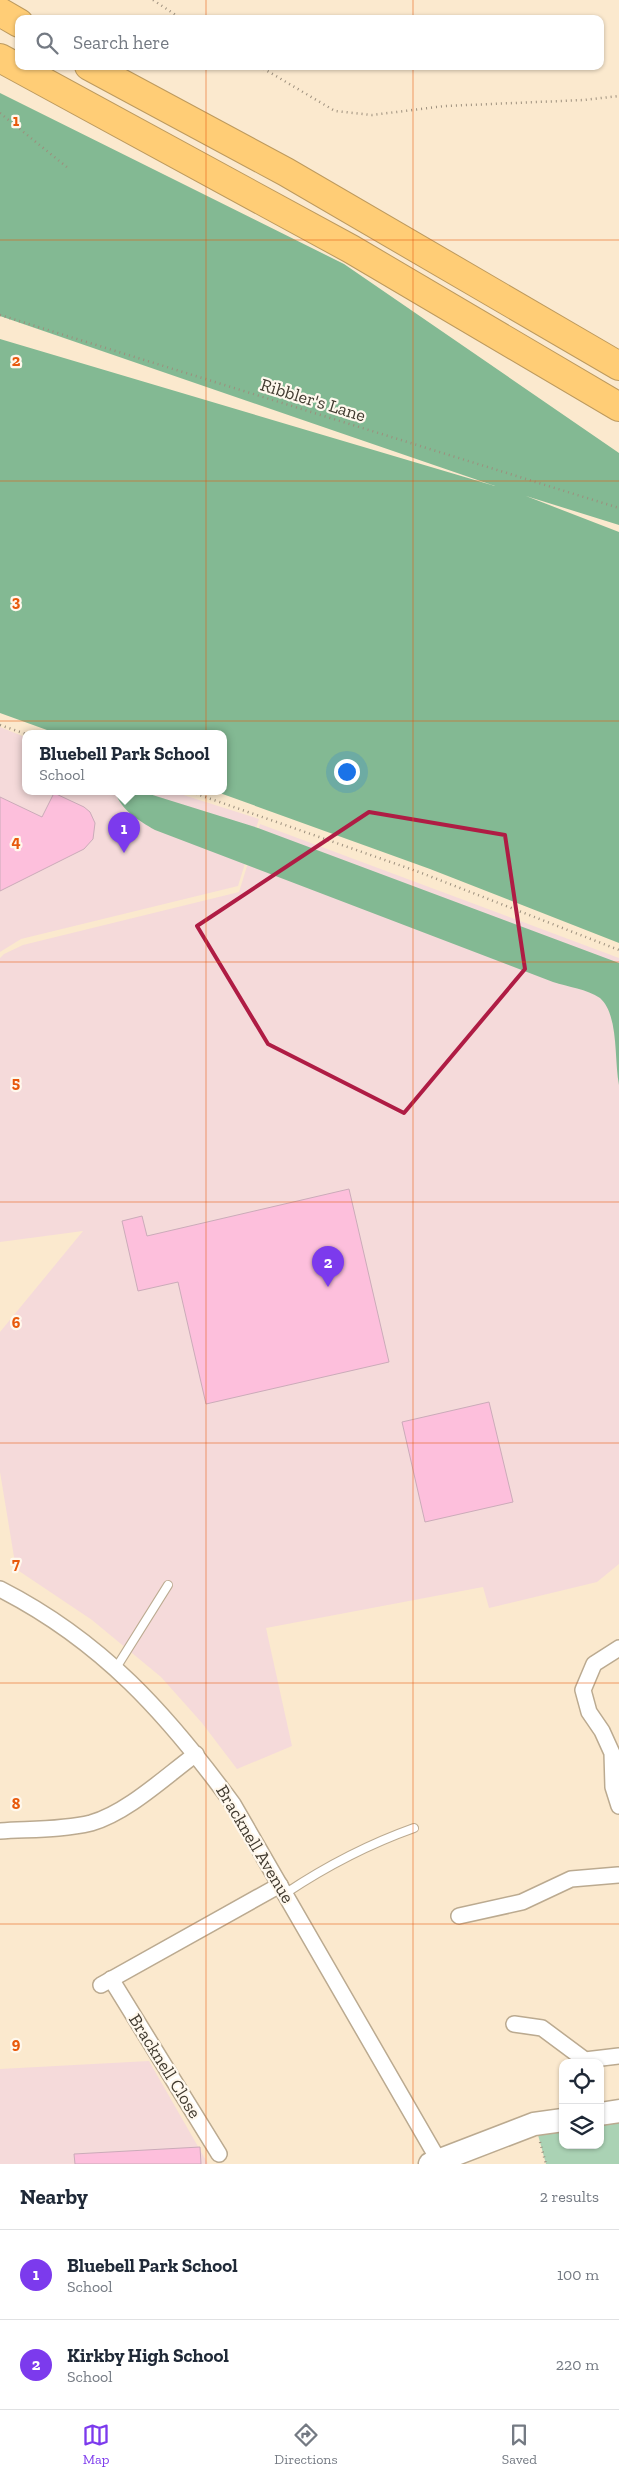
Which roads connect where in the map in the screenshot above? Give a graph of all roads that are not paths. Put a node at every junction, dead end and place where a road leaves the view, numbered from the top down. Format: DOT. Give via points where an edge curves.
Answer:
graph roads {
  1 [pos="0,12"];
  2 [pos="0,21"];
  3 [pos="15,21"];
  4 [pos="15,29"];
  5 [pos="0,58"];
  6 [pos="15,66"];
  7 [pos="22,70"];
  8 [pos="96,70"];
  9 [pos="619,366"];
  10 [pos="619,407"];
  11 [pos="168,1585"];
  12 [pos="0,1589"];
  13 [pos="619,1648"];
  14 [pos="116,1668"];
  15 [pos="196,1754"];
  16 [pos="619,1806"];
  17 [pos="414,1828"];
  18 [pos="0,1831"];
  19 [pos="619,1874"];
  20 [pos="283,1889"];
  21 [pos="460,1916"];
  22 [pos="514,2024"];
  23 [pos="619,2056"];
  24 [pos="581,2059"];
  25 [pos="598,2059"];
  26 [pos="619,2111"];
  27 [pos="604,2113"];
  28 [pos="559,2121"];
  29 [pos="219,2154"];
  30 [pos="434,2162"];
  1 -- 3 [label="highway"];
  2 -- 4 [label="highway"];
  5 -- 6 [label="highway"];
  7 -- 10 [label="highway" via="351,249"];
  8 -- 9 [label="highway" via="286,172"];
  11 -- 14 [label="lane"];
  12 -- 14 [label="street, Bracknell Avenue" via="62,1625"];
  13 -- 16 [label="street" via="594,1664 583,1690 589,1712 612,1753 613,1787"];
  14 -- 15 [label="street, Bracknell Avenue" via="168,1720"];
  15 -- 18 [label="street" via="127,1805 93,1822"];
  15 -- 20 [label="street, Bracknell Avenue" via="233,1804"];
  17 -- 20 [label="lane" via="383,1839"];
  19 -- 21 [label="street" via="571,1879 522,1902"];
  20 -- 29 [label="street, Bracknell Close" via="106,1982"];
  20 -- 30 [label="street, Bracknell Avenue"];
  22 -- 24 [label="street" via="542,2028"];
  23 -- 25 [label="street"];
  26 -- 27 [label="street"];
  28 -- 30 [label="street" via="534,2124"];
}
